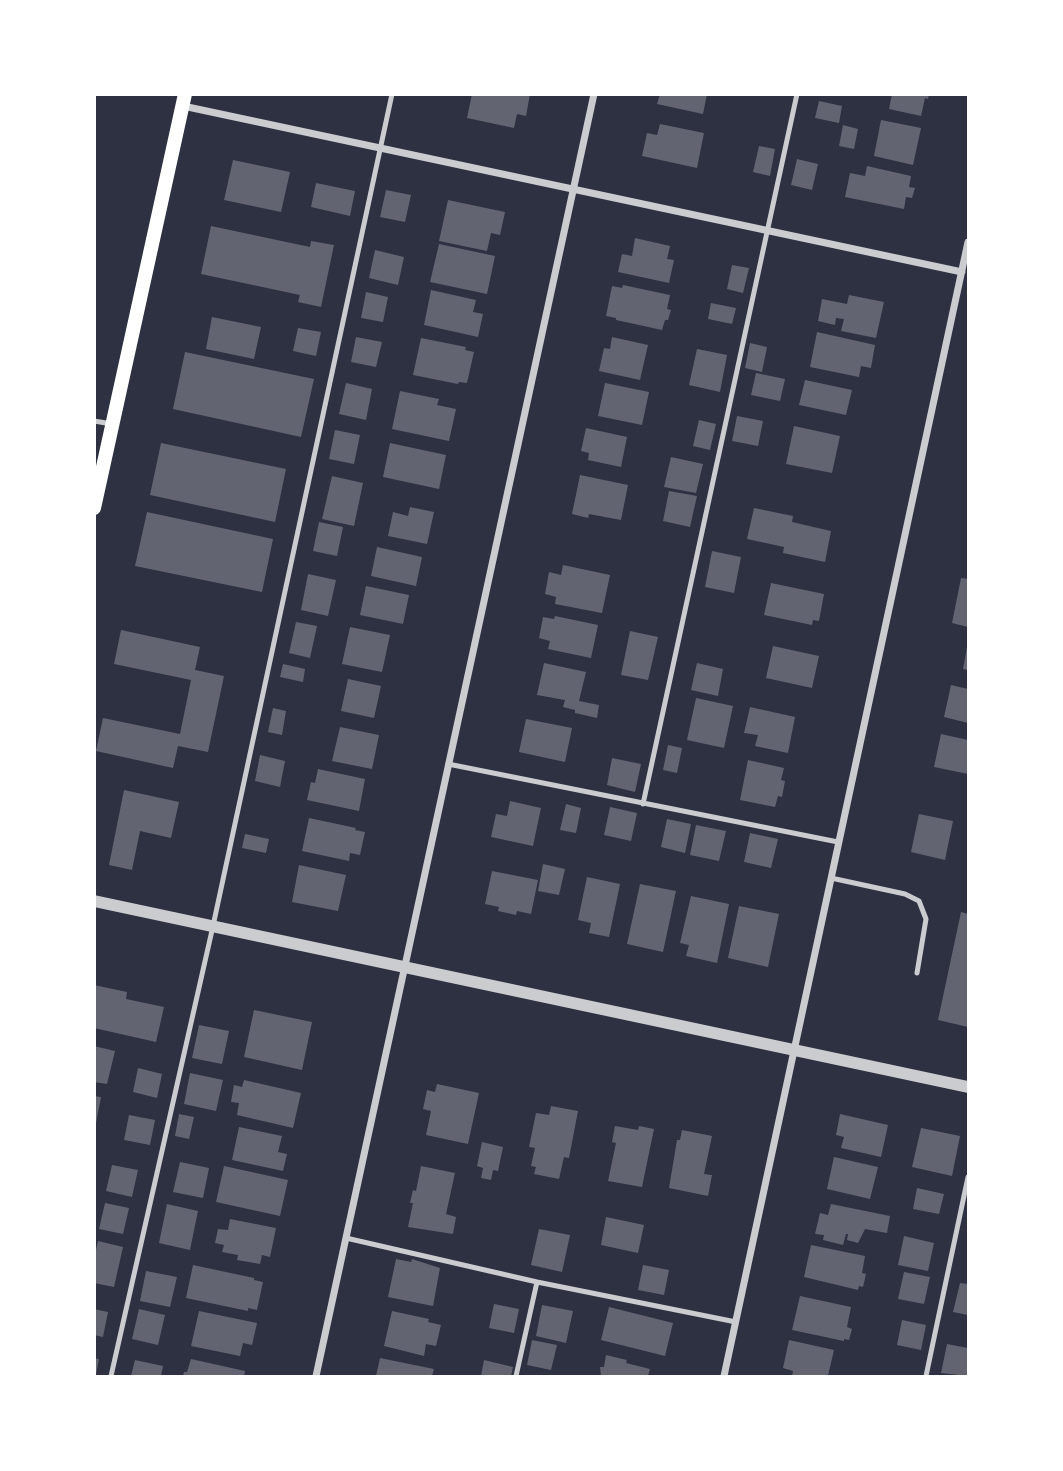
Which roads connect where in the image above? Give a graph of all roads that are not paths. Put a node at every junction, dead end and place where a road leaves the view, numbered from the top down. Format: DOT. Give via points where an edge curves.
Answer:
graph roads {
  1 [pos="392,94"];
  2 [pos="594,94"];
  3 [pos="797,94"];
  4 [pos="184,100"];
  5 [pos="380,148"];
  6 [pos="573,190"];
  7 [pos="767,230"];
  8 [pos="968,242"];
  9 [pos="962,272"];
  10 [pos="94,421"];
  11 [pos="113,424"];
  12 [pos="94,508"];
  13 [pos="448,764"];
  14 [pos="643,804"];
  15 [pos="838,842"];
  16 [pos="831,878"];
  17 [pos="94,901"];
  18 [pos="213,926"];
  19 [pos="404,966"];
  20 [pos="916,973"];
  21 [pos="795,1050"];
  22 [pos="968,1087"];
  23 [pos="968,1177"];
  24 [pos="346,1238"];
  25 [pos="537,1282"];
  26 [pos="736,1322"];
  27 [pos="111,1377"];
  28 [pos="316,1377"];
  29 [pos="516,1377"];
  30 [pos="724,1377"];
  31 [pos="926,1377"];
  1 -- 5 [label="lane"];
  2 -- 6 [label="street"];
  3 -- 7 [label="lane"];
  4 -- 5 [label="street"];
  4 -- 11 [label="main road"];
  5 -- 6 [label="street"];
  5 -- 18 [label="lane"];
  6 -- 7 [label="street"];
  6 -- 13 [label="street"];
  7 -- 9 [label="street"];
  7 -- 14 [label="lane"];
  8 -- 9 [label="street"];
  9 -- 15 [label="street"];
  10 -- 11 [label="lane"];
  11 -- 12 [label="main road"];
  13 -- 14 [label="lane"];
  13 -- 19 [label="street"];
  14 -- 15 [label="lane"];
  15 -- 16 [label="street"];
  16 -- 20 [label="lane" via="919,901 926,919"];
  16 -- 21 [label="street"];
  17 -- 18 [label="street"];
  18 -- 19 [label="street"];
  18 -- 27 [label="lane"];
  19 -- 21 [label="street"];
  19 -- 24 [label="street"];
  21 -- 22 [label="street"];
  21 -- 26 [label="street"];
  23 -- 31 [label="lane"];
  24 -- 25 [label="lane"];
  24 -- 28 [label="street"];
  25 -- 26 [label="lane"];
  25 -- 29 [label="lane"];
  26 -- 30 [label="street"];
}
